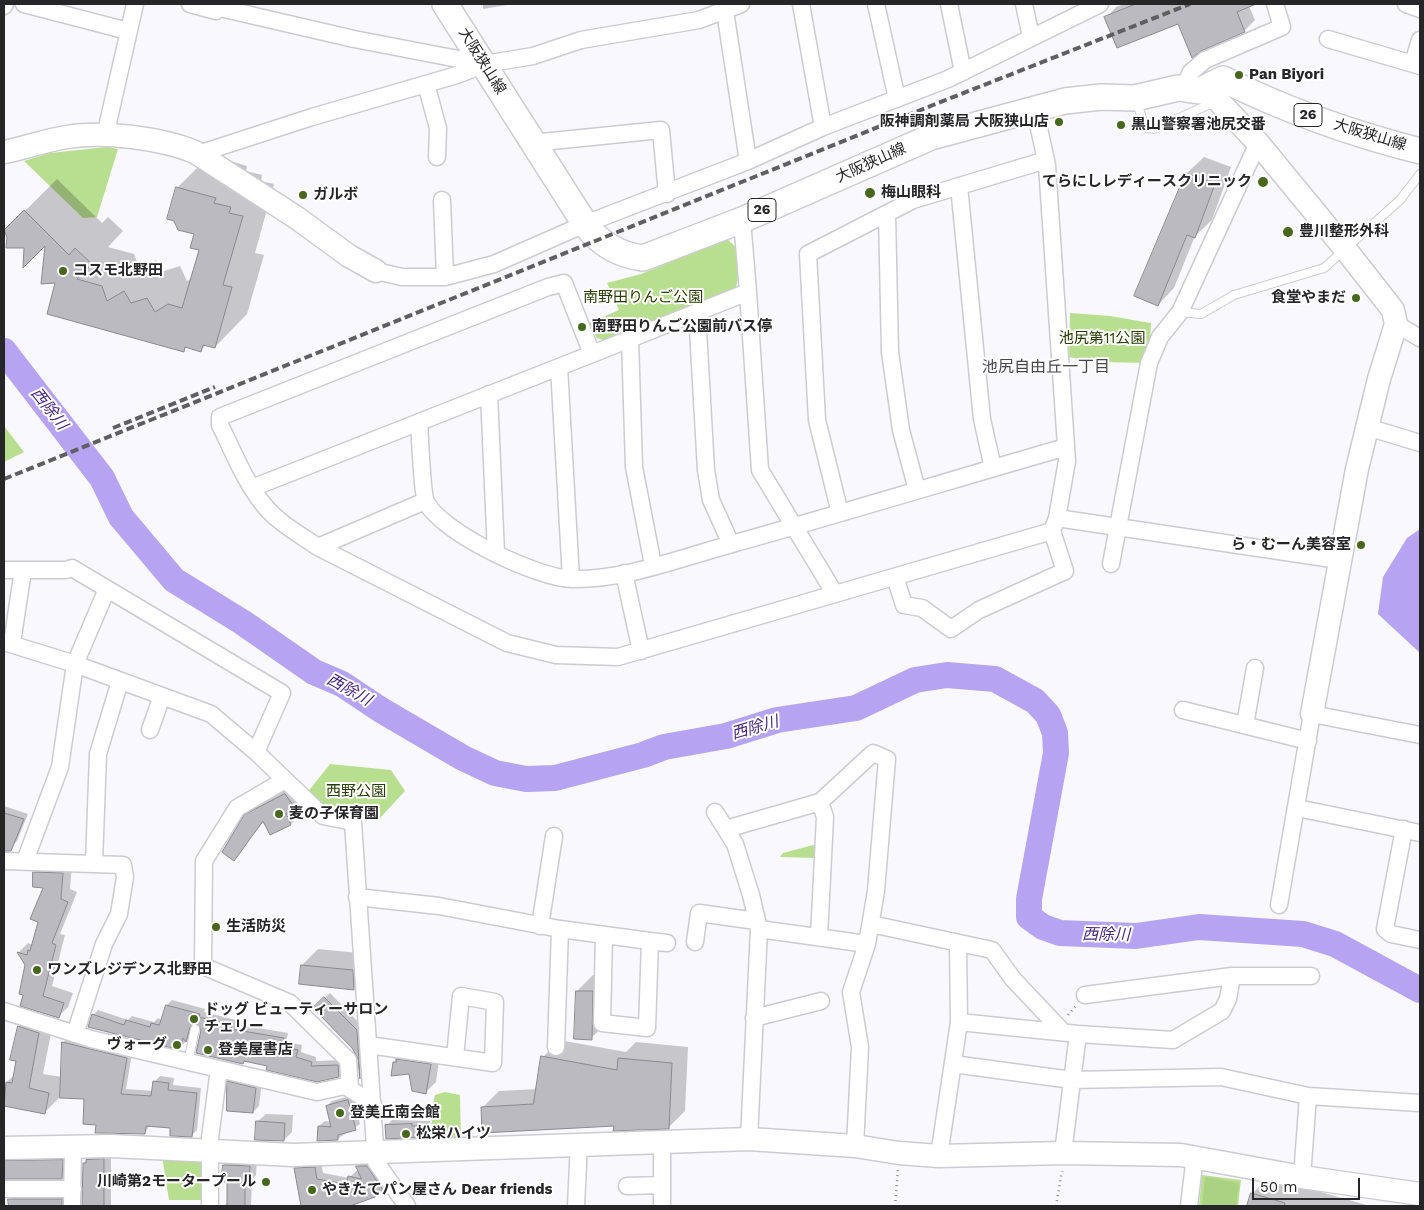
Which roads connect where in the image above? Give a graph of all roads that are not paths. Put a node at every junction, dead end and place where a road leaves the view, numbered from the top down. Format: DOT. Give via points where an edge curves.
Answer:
graph roads {
  1 [pos="24,4"];
  2 [pos="135,4"];
  3 [pos="190,4"];
  4 [pos="445,4"];
  5 [pos="741,4"];
  6 [pos="801,4"];
  7 [pos="876,4"];
  8 [pos="949,4"];
  9 [pos="1024,4"];
  10 [pos="1100,4"];
  11 [pos="1275,4"];
  12 [pos="1406,4"];
  13 [pos="220,6"];
  14 [pos="1420,9"];
  15 [pos="725,11"];
  16 [pos="128,31"];
  17 [pos="1031,37"];
  18 [pos="1328,39"];
  19 [pos="1420,40"];
  20 [pos="484,64"];
  21 [pos="1416,65"];
  22 [pos="963,72"];
  23 [pos="426,84"];
  24 [pos="1191,90"];
  25 [pos="1136,98"];
  26 [pos="897,99"];
  27 [pos="1222,104"];
  28 [pos="1035,110"];
  29 [pos="823,127"];
  30 [pos="105,136"];
  31 [pos="532,143"];
  32 [pos="1258,143"];
  33 [pos="4,152"];
  34 [pos="198,154"];
  35 [pos="1420,155"];
  36 [pos="437,157"];
  37 [pos="1046,160"];
  38 [pos="748,161"];
  39 [pos="959,186"];
  40 [pos="667,194"];
  41 [pos="442,200"];
  42 [pos="887,214"];
  43 [pos="742,220"];
  44 [pos="585,224"];
  45 [pos="1346,250"];
  46 [pos="376,271"];
  47 [pos="445,277"];
  48 [pos="748,292"];
  49 [pos="697,312"];
  50 [pos="1180,312"];
  51 [pos="1396,324"];
  52 [pos="1420,338"];
  53 [pos="630,339"];
  54 [pos="592,354"];
  55 [pos="559,367"];
  56 [pos="489,394"];
  57 [pos="419,422"];
  58 [pos="1367,427"];
  59 [pos="1420,443"];
  60 [pos="1066,447"];
  61 [pos="993,468"];
  62 [pos="252,488"];
  63 [pos="917,490"];
  64 [pos="425,501"];
  65 [pos="840,513"];
  66 [pos="1054,524"];
  67 [pos="795,526"];
  68 [pos="1119,526"];
  69 [pos="731,544"];
  70 [pos="318,547"];
  71 [pos="496,553"];
  72 [pos="1339,560"];
  73 [pos="1111,564"];
  74 [pos="653,565"];
  75 [pos="4,570"];
  76 [pos="23,570"];
  77 [pos="624,573"];
  78 [pos="895,577"];
  79 [pos="571,579"];
  80 [pos="106,589"];
  81 [pos="834,594"];
  82 [pos="8,643"];
  83 [pos="641,651"];
  84 [pos="75,664"];
  85 [pos="1255,668"];
  86 [pos="120,681"];
  87 [pos="162,696"];
  88 [pos="1183,710"];
  89 [pos="1312,714"];
  90 [pos="1245,725"];
  91 [pos="150,730"];
  92 [pos="1420,735"];
  93 [pos="1308,741"];
  94 [pos="256,752"];
  95 [pos="285,780"];
  96 [pos="820,802"];
  97 [pos="1297,808"];
  98 [pos="715,812"];
  99 [pos="726,829"];
  100 [pos="1404,830"];
  101 [pos="1420,832"];
  102 [pos="554,836"];
  103 [pos="25,861"];
  104 [pos="4,862"];
  105 [pos="94,863"];
  106 [pos="357,897"];
  107 [pos="1279,905"];
  108 [pos="871,924"];
  109 [pos="757,925"];
  110 [pos="540,926"];
  111 [pos="560,929"];
  112 [pos="604,936"];
  113 [pos="819,938"];
  114 [pos="1420,940"];
  115 [pos="650,942"];
  116 [pos="695,942"];
  117 [pos="667,943"];
  118 [pos="867,944"];
  119 [pos="958,944"];
  120 [pos="1232,976"];
  121 [pos="1311,976"];
  122 [pos="1085,995"];
  123 [pos="821,1001"];
  124 [pos="4,1011"];
  125 [pos="754,1018"];
  126 [pos="959,1022"];
  127 [pos="195,1029"];
  128 [pos="1066,1031"];
  129 [pos="75,1034"];
  130 [pos="369,1045"];
  131 [pos="556,1047"];
  132 [pos="455,1057"];
  133 [pos="188,1062"];
  134 [pos="952,1064"];
  135 [pos="219,1069"];
  136 [pos="1072,1080"];
  137 [pos="350,1089"];
  138 [pos="1308,1096"];
  139 [pos="1420,1103"];
  140 [pos="373,1104"];
  141 [pos="749,1139"];
  142 [pos="662,1141"];
  143 [pos="579,1144"];
  144 [pos="855,1146"];
  145 [pos="73,1147"];
  146 [pos="4,1148"];
  147 [pos="376,1151"];
  148 [pos="210,1152"];
  149 [pos="1063,1153"];
  150 [pos="939,1156"];
  151 [pos="1195,1156"];
  152 [pos="1302,1177"];
  153 [pos="662,1184"];
  154 [pos="627,1186"];
  155 [pos="4,1189"];
  156 [pos="73,1189"];
  157 [pos="1420,1194"];
  158 [pos="72,1206"];
  159 [pos="210,1206"];
  160 [pos="406,1206"];
  161 [pos="576,1206"];
  162 [pos="662,1206"];
  163 [pos="1189,1206"];
  1 -- 16 [label="street"];
  2 -- 16 [label="street"];
  3 -- 13 [label="street" via="216,11"];
  4 -- 20 [label="main road, 大阪狭山線 / 26"];
  5 -- 15 [label="street"];
  6 -- 29 [label="street"];
  7 -- 26 [label="street"];
  8 -- 22 [label="street"];
  9 -- 17 [label="street"];
  10 -- 17 [label="street"];
  11 -- 24 [label="street" via="1282,27 1205,60 1191,72"];
  12 -- 14 [label="street"];
  13 -- 20 [label="street" via="354,39"];
  15 -- 20 [label="street" via="699,20 582,40 533,56"];
  15 -- 38 [label="street"];
  16 -- 30 [label="street"];
  17 -- 22 [label="street"];
  18 -- 21 [label="street"];
  19 -- 21 [label="street"];
  20 -- 23 [label="street"];
  20 -- 31 [label="main road, 大阪狭山線 / 26"];
  22 -- 26 [label="street"];
  23 -- 34 [label="street"];
  23 -- 36 [label="street" via="438,128"];
  24 -- 25 [label="main road, 大阪狭山線 / 26"];
  24 -- 27 [label="street" via="1214,96"];
  24 -- 35 [label="main road, 大阪狭山線 / 26" via="1223,79 1250,93"];
  25 -- 27 [label="lane" via="1143,122 1154,129 1208,105"];
  25 -- 28 [label="main road, 大阪狭山線 / 26" via="1065,101"];
  26 -- 29 [label="street"];
  27 -- 32 [label="street"];
  28 -- 37 [label="street"];
  28 -- 43 [label="main road, 大阪狭山線 / 26" via="931,136"];
  29 -- 38 [label="street"];
  30 -- 33 [label="street" via="69,136"];
  30 -- 34 [label="street" via="149,138"];
  31 -- 40 [label="street" via="661,130"];
  31 -- 44 [label="main road, 大阪狭山線 / 26"];
  32 -- 45 [label="street"];
  32 -- 50 [label="street"];
  34 -- 46 [label="street"];
  35 -- 45 [label="lane" via="1400,200"];
  37 -- 39 [label="street"];
  37 -- 60 [label="street"];
  38 -- 40 [label="street"];
  39 -- 42 [label="street" via="913,200"];
  39 -- 61 [label="street" via="982,419"];
  40 -- 44 [label="street"];
  41 -- 47 [label="street"];
  42 -- 63 [label="street" via="890,352 901,430"];
  42 -- 65 [label="street" via="808,254 817,420"];
  43 -- 44 [label="main road, 大阪狭山線 / 26" via="643,258 630,256 598,240"];
  43 -- 48 [label="street"];
  44 -- 47 [label="street" via="494,264"];
  45 -- 50 [label="lane" via="1324,268 1234,294 1201,314"];
  45 -- 51 [label="street" via="1393,310"];
  46 -- 47 [label="street" via="402,277"];
  48 -- 49 [label="street"];
  48 -- 67 [label="street" via="760,470"];
  49 -- 53 [label="street"];
  49 -- 69 [label="street" via="706,470 711,500"];
  50 -- 68 [label="street" via="1160,337 1149,363"];
  51 -- 52 [label="street"];
  51 -- 58 [label="street"];
  53 -- 54 [label="street"];
  53 -- 74 [label="street" via="634,467"];
  54 -- 55 [label="street"];
  54 -- 62 [label="street" via="564,283 548,287 220,417 220,425"];
  55 -- 56 [label="street"];
  55 -- 79 [label="street"];
  56 -- 57 [label="street"];
  56 -- 71 [label="street"];
  57 -- 62 [label="street"];
  57 -- 64 [label="street"];
  58 -- 59 [label="street"];
  58 -- 72 [label="street"];
  60 -- 61 [label="street"];
  60 -- 66 [label="street" via="1067,461"];
  61 -- 63 [label="street"];
  62 -- 70 [label="street" via="264,505 289,528"];
  63 -- 65 [label="street"];
  64 -- 70 [label="street"];
  64 -- 71 [label="street" via="454,530"];
  65 -- 67 [label="street"];
  66 -- 68 [label="street"];
  66 -- 78 [label="street"];
  66 -- 78 [label="street" via="1065,571 979,610 951,629 922,608 904,605"];
  67 -- 69 [label="street"];
  67 -- 81 [label="street"];
  68 -- 72 [label="street"];
  68 -- 73 [label="street"];
  69 -- 74 [label="street"];
  70 -- 83 [label="street" via="507,643 556,656 618,657"];
  71 -- 79 [label="street" via="541,572"];
  72 -- 89 [label="street"];
  74 -- 77 [label="street"];
  75 -- 76 [label="street"];
  76 -- 80 [label="street" via="72,568"];
  76 -- 82 [label="street"];
  77 -- 79 [label="street" via="612,577"];
  77 -- 83 [label="street"];
  78 -- 81 [label="street"];
  80 -- 84 [label="street"];
  80 -- 94 [label="street" via="282,693"];
  81 -- 83 [label="street"];
  82 -- 84 [label="street"];
  84 -- 86 [label="street"];
  84 -- 103 [label="street" via="60,767"];
  85 -- 90 [label="street"];
  86 -- 87 [label="street"];
  86 -- 105 [label="street" via="98,754"];
  87 -- 91 [label="street"];
  87 -- 94 [label="street" via="212,714"];
  88 -- 90 [label="street"];
  89 -- 92 [label="street"];
  89 -- 93 [label="street"];
  90 -- 93 [label="street"];
  93 -- 97 [label="street"];
  94 -- 95 [label="street"];
  95 -- 106 [label="street" via="323,816 353,822"];
  95 -- 137 [label="street" via="237,808 204,861 203,966 290,1003 348,1060"];
  96 -- 99 [label="street"];
  96 -- 108 [label="street" via="873,753 887,759"];
  96 -- 113 [label="street" via="825,817"];
  97 -- 100 [label="street"];
  97 -- 107 [label="street"];
  98 -- 99 [label="street"];
  99 -- 109 [label="street" via="735,844"];
  100 -- 101 [label="street"];
  100 -- 114 [label="street" via="1385,929 1391,934"];
  102 -- 110 [label="street"];
  103 -- 104 [label="street"];
  103 -- 105 [label="street"];
  105 -- 129 [label="street" via="123,865 125,877 119,914 104,944"];
  106 -- 110 [label="street" via="439,906"];
  106 -- 130 [label="street"];
  108 -- 118 [label="street"];
  108 -- 119 [label="street"];
  109 -- 113 [label="street"];
  109 -- 116 [label="street" via="699,913"];
  109 -- 125 [label="street"];
  110 -- 111 [label="street"];
  111 -- 112 [label="street"];
  111 -- 131 [label="street"];
  112 -- 115 [label="street"];
  112 -- 115 [label="street" via="602,1024 647,1028"];
  113 -- 118 [label="street"];
  115 -- 117 [label="street"];
  118 -- 144 [label="street" via="851,992 860,1047"];
  119 -- 126 [label="street"];
  119 -- 128 [label="street" via="992,950 1013,979"];
  120 -- 121 [label="street"];
  120 -- 122 [label="street"];
  120 -- 128 [label="street" via="1222,1011 1173,1040"];
  123 -- 125 [label="street"];
  124 -- 129 [label="street"];
  125 -- 141 [label="street"];
  126 -- 128 [label="street"];
  126 -- 134 [label="street"];
  127 -- 133 [label="lane"];
  128 -- 136 [label="street"];
  129 -- 133 [label="street"];
  130 -- 132 [label="street"];
  130 -- 140 [label="street"];
  133 -- 135 [label="street"];
  134 -- 136 [label="street"];
  134 -- 150 [label="street"];
  135 -- 137 [label="street" via="317,1092 345,1086"];
  135 -- 148 [label="street"];
  136 -- 138 [label="street" via="1221,1077"];
  136 -- 149 [label="street"];
  137 -- 140 [label="street"];
  138 -- 139 [label="street"];
  138 -- 152 [label="street"];
  140 -- 147 [label="street"];
  141 -- 142 [label="street"];
  141 -- 144 [label="street"];
  142 -- 143 [label="street"];
  142 -- 153 [label="street"];
  143 -- 147 [label="street"];
  143 -- 161 [label="street"];
  144 -- 150 [label="street"];
  145 -- 146 [label="street"];
  145 -- 148 [label="street"];
  145 -- 156 [label="street"];
  147 -- 148 [label="street" via="293,1156"];
  147 -- 160 [label="street" via="376,1162"];
  148 -- 159 [label="street"];
  149 -- 150 [label="street"];
  149 -- 151 [label="street"];
  151 -- 152 [label="street"];
  151 -- 163 [label="street"];
  152 -- 157 [label="street"];
  153 -- 154 [label="street"];
  153 -- 162 [label="street"];
  155 -- 156 [label="street"];
  156 -- 158 [label="street"];
}
